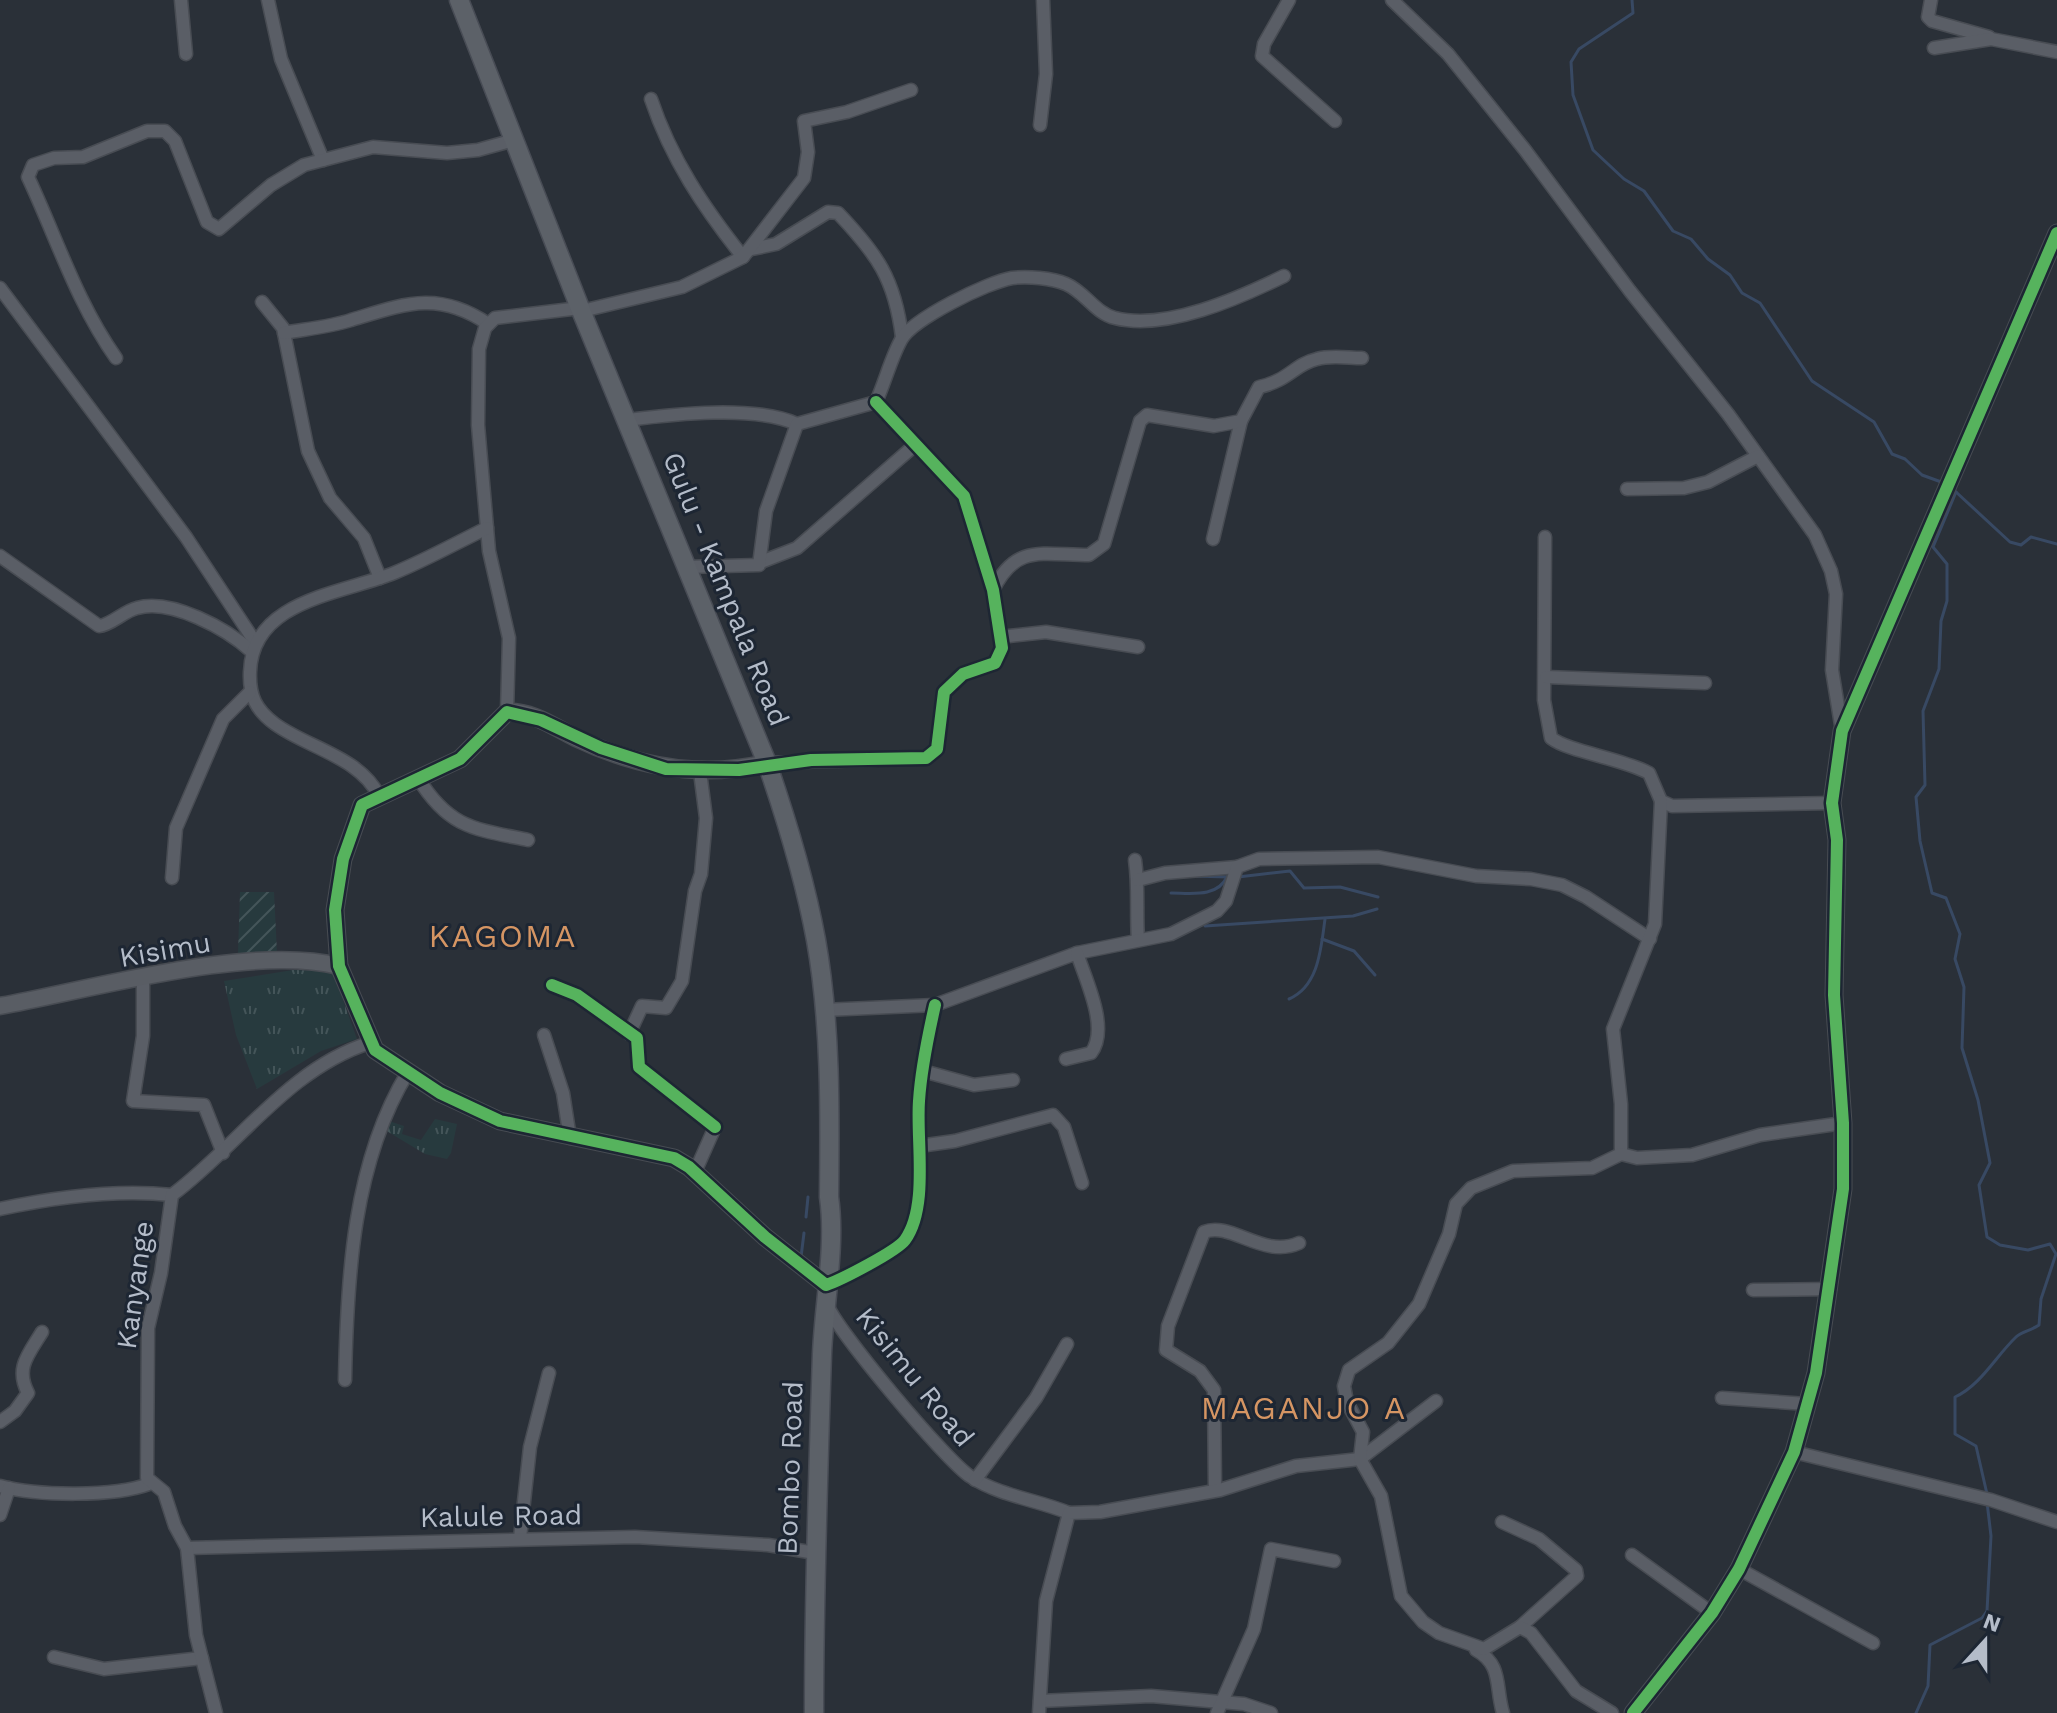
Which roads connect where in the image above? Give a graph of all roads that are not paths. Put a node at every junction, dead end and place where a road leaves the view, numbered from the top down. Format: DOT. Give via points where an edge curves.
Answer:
graph roads {
  1 [pos="181,0"];
  2 [pos="268,0"];
  3 [pos="459,0"];
  4 [pos="1043,0"];
  5 [pos="1289,0"];
  6 [pos="1392,0"];
  7 [pos="1931,0"];
  8 [pos="1991,39"];
  9 [pos="1934,48"];
  10 [pos="2057,52"];
  11 [pos="186,54"];
  12 [pos="911,90"];
  13 [pos="651,99"];
  14 [pos="1335,121"];
  15 [pos="1040,125"];
  16 [pos="514,140"];
  17 [pos="323,160"];
  18 [pos="2057,233"];
  19 [pos="747,253"];
  20 [pos="1284,276"];
  21 [pos="0,288"];
  22 [pos="262,302"];
  23 [pos="581,309"];
  24 [pos="488,324"];
  25 [pos="284,333"];
  26 [pos="902,337"];
  27 [pos="116,358"];
  28 [pos="1362,358"];
  29 [pos="876,402"];
  30 [pos="628,420"];
  31 [pos="1241,421"];
  32 [pos="797,424"];
  33 [pos="915,445"];
  34 [pos="1758,456"];
  35 [pos="1627,489"];
  36 [pos="487,528"];
  37 [pos="1545,537"];
  38 [pos="1213,539"];
  39 [pos="0,556"];
  40 [pos="761,562"];
  41 [pos="686,567"];
  42 [pos="380,578"];
  43 [pos="993,590"];
  44 [pos="1000,637"];
  45 [pos="253,646"];
  46 [pos="1138,647"];
  47 [pos="1546,677"];
  48 [pos="1705,683"];
  49 [pos="250,692"];
  50 [pos="507,712"];
  51 [pos="1842,731"];
  52 [pos="767,763"];
  53 [pos="700,772"];
  54 [pos="418,778"];
  55 [pos="379,796"];
  56 [pos="1661,801"];
  57 [pos="1832,803"];
  58 [pos="528,840"];
  59 [pos="1135,860"];
  60 [pos="1237,867"];
  61 [pos="172,878"];
  62 [pos="1138,880"];
  63 [pos="1650,939"];
  64 [pos="1138,940"];
  65 [pos="1077,953"];
  66 [pos="339,966"];
  67 [pos="143,979"];
  68 [pos="552,985"];
  69 [pos="935,1005"];
  70 [pos="0,1006"];
  71 [pos="824,1010"];
  72 [pos="629,1034"];
  73 [pos="544,1035"];
  74 [pos="369,1043"];
  75 [pos="1066,1059"];
  76 [pos="923,1071"];
  77 [pos="408,1072"];
  78 [pos="1013,1080"];
  79 [pos="1843,1123"];
  80 [pos="570,1138"];
  81 [pos="919,1146"];
  82 [pos="223,1153"];
  83 [pos="1621,1154"];
  84 [pos="695,1172"];
  85 [pos="1082,1183"];
  86 [pos="172,1195"];
  87 [pos="0,1209"];
  88 [pos="833,1225"];
  89 [pos="1299,1243"];
  90 [pos="1830,1289"];
  91 [pos="825,1290"];
  92 [pos="1753,1290"];
  93 [pos="42,1332"];
  94 [pos="1067,1344"];
  95 [pos="549,1373"];
  96 [pos="345,1380"];
  97 [pos="1722,1398"];
  98 [pos="1436,1401"];
  99 [pos="1807,1404"];
  100 [pos="0,1422"];
  101 [pos="1794,1452"];
  102 [pos="1360,1459"];
  103 [pos="975,1480"];
  104 [pos="149,1484"];
  105 [pos="4,1487"];
  106 [pos="1215,1490"];
  107 [pos="1069,1513"];
  108 [pos="0,1515"];
  109 [pos="1502,1522"];
  110 [pos="2057,1522"];
  111 [pos="520,1538"];
  112 [pos="187,1548"];
  113 [pos="815,1553"];
  114 [pos="1632,1555"];
  115 [pos="1334,1561"];
  116 [pos="1739,1569"];
  117 [pos="1712,1613"];
  118 [pos="1520,1627"];
  119 [pos="1873,1643"];
  120 [pos="1469,1646"];
  121 [pos="54,1657"];
  122 [pos="202,1658"];
  123 [pos="1040,1707"];
  124 [pos="1218,1708"];
  125 [pos="216,1713"];
  126 [pos="814,1713"];
  127 [pos="1271,1713"];
  128 [pos="1503,1713"];
  129 [pos="1612,1713"];
  130 [pos="1633,1713"];
  1 -- 11 [label="street"];
  2 -- 17 [label="street" via="281,59"];
  3 -- 16 [label="main road, Gulu - Kampala Road"];
  4 -- 15 [label="street" via="1046,74"];
  5 -- 14 [label="street" via="1262,56"];
  6 -- 34 [label="street" via="1448,54 1506,126"];
  7 -- 8 [label="street" via="1932,21"];
  8 -- 9 [label="street"];
  8 -- 10 [label="street"];
  12 -- 19 [label="street" via="804,121 804,178"];
  13 -- 19 [label="street" via="676,161 714,221"];
  16 -- 17 [label="street" via="447,153 373,147"];
  16 -- 23 [label="main road, Gulu - Kampala Road"];
  17 -- 27 [label="street" via="287,173 219,229 207,222 173,137 158,128 91,155 54,158 30,168 28,177 77,294"];
  18 -- 51 [label="street"];
  19 -- 23 [label="street" via="682,287"];
  19 -- 26 [label="street" via="765,249 828,212 838,213 874,251 899,314"];
  20 -- 26 [label="street" via="1234,301 1137,320 1104,314 1089,297 1065,284 1011,278 939,309"];
  21 -- 45 [label="street" via="186,537"];
  22 -- 25 [label="street"];
  23 -- 24 [label="street" via="495,318"];
  23 -- 30 [label="main road, Gulu - Kampala Road"];
  24 -- 25 [label="street" via="454,305 419,304"];
  24 -- 36 [label="street" via="479,349 477,393"];
  25 -- 42 [label="street" via="308,451 330,498 364,538"];
  26 -- 29 [label="street"];
  28 -- 31 [label="street" via="1319,358 1283,380 1259,387"];
  29 -- 32 [label="street"];
  29 -- 33 [label="street"];
  30 -- 32 [label="street" via="742,413 777,415"];
  30 -- 41 [label="main road, Gulu - Kampala Road"];
  31 -- 38 [label="street"];
  31 -- 43 [label="street" via="1214,426 1147,415 1140,421 1098,551 1012,560"];
  32 -- 40 [label="street" via="766,511"];
  33 -- 40 [label="street" via="797,548"];
  33 -- 43 [label="street" via="964,496"];
  34 -- 35 [label="street" via="1708,482"];
  34 -- 51 [label="street" via="1815,535 1831,571 1837,618 1832,670"];
  36 -- 42 [label="street"];
  36 -- 50 [label="street" via="509,638"];
  37 -- 47 [label="street"];
  39 -- 45 [label="street" via="99,626 148,605 213,625"];
  40 -- 41 [label="street"];
  41 -- 52 [label="main road, Gulu - Kampala Road"];
  42 -- 45 [label="street" via="299,604 281,615"];
  43 -- 44 [label="street"];
  44 -- 46 [label="street" via="1046,632"];
  44 -- 52 [label="street" via="1002,648 995,663 963,674 944,692 937,749 926,758"];
  45 -- 49 [label="street"];
  47 -- 48 [label="street"];
  47 -- 56 [label="street" via="1551,738 1649,773"];
  49 -- 55 [label="street" via="255,705 277,725 359,772"];
  49 -- 61 [label="street" via="223,719 176,828"];
  50 -- 53 [label="street" via="541,720 638,762"];
  50 -- 54 [label="street" via="460,759"];
  51 -- 57 [label="street"];
  52 -- 53 [label="street"];
  52 -- 71 [label="main road, Gulu - Kampala Road" via="806,896"];
  53 -- 72 [label="street" via="706,818 682,981 666,1008 642,1006"];
  54 -- 55 [label="street"];
  54 -- 58 [label="street" via="434,803 457,823"];
  55 -- 66 [label="street" via="359,809 343,859 335,910"];
  56 -- 57 [label="street" via="1672,806"];
  56 -- 63 [label="street"];
  57 -- 79 [label="street" via="1837,840 1834,995"];
  59 -- 62 [label="street"];
  60 -- 62 [label="street" via="1151,874"];
  60 -- 63 [label="street" via="1259,859 1378,857 1476,876 1531,879 1586,897"];
  60 -- 64 [label="street" via="1226,901 1217,911 1171,934"];
  62 -- 64 [label="street"];
  63 -- 83 [label="street" via="1613,1029"];
  64 -- 65 [label="street"];
  65 -- 69 [label="street"];
  65 -- 75 [label="street" via="1097,1039 1091,1053"];
  66 -- 67 [label="street, Kisimu" via="261,961"];
  66 -- 74 [label="street"];
  67 -- 70 [label="street, Kisimu"];
  67 -- 82 [label="street" via="143,1036 133,1101 204,1105"];
  68 -- 72 [label="street" via="577,995"];
  69 -- 71 [label="street"];
  69 -- 76 [label="street"];
  71 -- 88 [label="main road, Gulu - Kampala Road"];
  72 -- 84 [label="street" via="638,1043 639,1067 715,1127"];
  73 -- 80 [label="street" via="563,1093"];
  74 -- 77 [label="street"];
  74 -- 82 [label="street, Kanyange" via="329,1058 301,1079"];
  76 -- 78 [label="street" via="974,1085"];
  76 -- 81 [label="street"];
  77 -- 80 [label="street" via="474,1112"];
  77 -- 96 [label="street" via="365,1183 347,1276"];
  79 -- 83 [label="street" via="1760,1135 1692,1155"];
  79 -- 90 [label="street" via="1843,1189"];
  80 -- 84 [label="street" via="674,1158"];
  81 -- 85 [label="street" via="1053,1115 1064,1127"];
  81 -- 91 [label="street" via="921,1170 907,1238"];
  82 -- 86 [label="street, Kanyange"];
  83 -- 102 [label="street" via="1592,1168 1513,1171 1464,1194 1419,1304 1388,1343 1357,1362 1346,1377 1347,1402 1363,1432"];
  84 -- 91 [label="street"];
  86 -- 87 [label="street" via="127,1192"];
  86 -- 104 [label="street, Kanyange" via="148,1328"];
  88 -- 91 [label="main road, Bombo Road"];
  89 -- 106 [label="street" via="1272,1248 1221,1231 1204,1232 1168,1326 1166,1350 1200,1371 1214,1390"];
  90 -- 92 [label="street"];
  90 -- 99 [label="street"];
  91 -- 103 [label="street, Kisimu Road" via="828,1308 856,1346 951,1461"];
  91 -- 113 [label="main road, Bombo Road"];
  93 -- 100 [label="street" via="23,1365 20,1380 26,1399"];
  94 -- 103 [label="street" via="1036,1398"];
  95 -- 111 [label="street" via="530,1447"];
  97 -- 99 [label="street"];
  98 -- 102 [label="street"];
  99 -- 101 [label="street"];
  101 -- 110 [label="street"];
  101 -- 116 [label="street"];
  102 -- 106 [label="street" via="1296,1466"];
  102 -- 120 [label="street" via="1381,1496 1401,1596 1423,1622"];
  103 -- 107 [label="street, Kisimu Road"];
  104 -- 105 [label="street" via="134,1490"];
  104 -- 112 [label="street" via="164,1492"];
  105 -- 108 [label="street"];
  106 -- 107 [label="street"];
  107 -- 123 [label="street" via="1046,1601"];
  109 -- 118 [label="street" via="1539,1539 1576,1570 1577,1576"];
  111 -- 112 [label="street, Kalule Road"];
  111 -- 113 [label="street, Kalule Road" via="683,1539"];
  112 -- 122 [label="street"];
  113 -- 126 [label="main road, Bombo Road"];
  114 -- 117 [label="street"];
  115 -- 124 [label="street" via="1271,1549 1254,1629"];
  116 -- 117 [label="street"];
  116 -- 119 [label="street"];
  117 -- 130 [label="street"];
  118 -- 120 [label="street" via="1491,1648"];
  118 -- 129 [label="street" via="1531,1633 1576,1691"];
  120 -- 128 [label="street" via="1485,1655 1498,1673"];
  121 -- 122 [label="street" via="104,1669"];
  122 -- 125 [label="street"];
  123 -- 124 [label="street" via="1141,1696"];
  124 -- 127 [label="street" via="1244,1704"];
}
